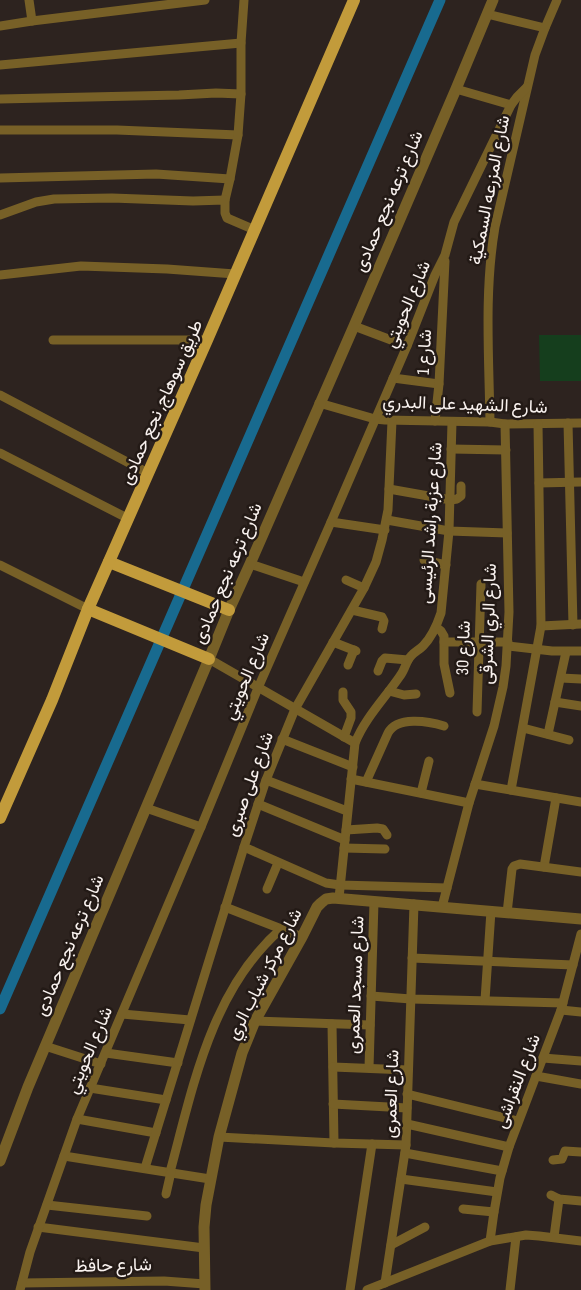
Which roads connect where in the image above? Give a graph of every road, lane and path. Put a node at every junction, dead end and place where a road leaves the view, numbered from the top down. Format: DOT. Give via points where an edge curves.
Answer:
graph roads {
  1 [pos="29,0"];
  2 [pos="205,0"];
  3 [pos="244,0"];
  4 [pos="354,0"];
  5 [pos="493,0"];
  6 [pos="557,0"];
  7 [pos="487,14"];
  8 [pos="32,21"];
  9 [pos="0,26"];
  10 [pos="545,28"];
  11 [pos="241,43"];
  12 [pos="0,65"];
  13 [pos="527,87"];
  14 [pos="456,89"];
  15 [pos="241,94"];
  16 [pos="0,99"];
  17 [pos="511,105"];
  18 [pos="0,130"];
  19 [pos="238,136"];
  20 [pos="0,178"];
  21 [pos="230,179"];
  22 [pos="225,200"];
  23 [pos="0,215"];
  24 [pos="255,230"];
  25 [pos="445,255"];
  26 [pos="235,274"];
  27 [pos="0,275"];
  28 [pos="354,326"];
  29 [pos="53,340"];
  30 [pos="207,340"];
  31 [pos="406,346"];
  32 [pos="393,378"];
  33 [pos="439,384"];
  34 [pos="0,395"];
  35 [pos="319,403"];
  36 [pos="375,419"];
  37 [pos="392,420"];
  38 [pos="435,421"];
  39 [pos="452,422"];
  40 [pos="490,422"];
  41 [pos="568,423"];
  42 [pos="581,423"];
  43 [pos="505,424"];
  44 [pos="538,424"];
  45 [pos="451,449"];
  46 [pos="506,450"];
  47 [pos="0,454"];
  48 [pos="148,473"];
  49 [pos="581,482"];
  50 [pos="539,483"];
  51 [pos="569,483"];
  52 [pos="461,486"];
  53 [pos="390,489"];
  54 [pos="451,500"];
  55 [pos="129,519"];
  56 [pos="331,522"];
  57 [pos="386,525"];
  58 [pos="449,531"];
  59 [pos="507,533"];
  60 [pos="424,560"];
  61 [pos="109,562"];
  62 [pos="250,564"];
  63 [pos="0,565"];
  64 [pos="446,565"];
  65 [pos="346,580"];
  66 [pos="304,582"];
  67 [pos="481,584"];
  68 [pos="364,588"];
  69 [pos="88,608"];
  70 [pos="229,610"];
  71 [pos="352,610"];
  72 [pos="577,624"];
  73 [pos="541,626"];
  74 [pos="436,627"];
  75 [pos="382,629"];
  76 [pos="333,642"];
  77 [pos="444,642"];
  78 [pos="480,642"];
  79 [pos="508,644"];
  80 [pos="537,649"];
  81 [pos="566,652"];
  82 [pos="581,652"];
  83 [pos="209,659"];
  84 [pos="408,660"];
  85 [pos="348,666"];
  86 [pos="378,671"];
  87 [pos="561,678"];
  88 [pos="581,679"];
  89 [pos="258,688"];
  90 [pos="389,691"];
  91 [pos="344,692"];
  92 [pos="450,693"];
  93 [pos="416,694"];
  94 [pos="555,702"];
  95 [pos="581,706"];
  96 [pos="295,708"];
  97 [pos="478,712"];
  98 [pos="444,726"];
  99 [pos="522,728"];
  100 [pos="548,734"];
  101 [pos="344,736"];
  102 [pos="282,739"];
  103 [pos="569,740"];
  104 [pos="355,743"];
  105 [pos="429,761"];
  106 [pos="353,767"];
  107 [pos="351,779"];
  108 [pos="266,780"];
  109 [pos="366,782"];
  110 [pos="476,784"];
  111 [pos="511,790"];
  112 [pos="421,794"];
  113 [pos="556,798"];
  114 [pos="581,802"];
  115 [pos="469,803"];
  116 [pos="258,804"];
  117 [pos="146,808"];
  118 [pos="348,811"];
  119 [pos="1,815"];
  120 [pos="201,827"];
  121 [pos="346,830"];
  122 [pos="387,834"];
  123 [pos="345,844"];
  124 [pos="244,847"];
  125 [pos="385,849"];
  126 [pos="278,863"];
  127 [pos="544,867"];
  128 [pos="581,872"];
  129 [pos="340,886"];
  130 [pos="447,888"];
  131 [pos="267,889"];
  132 [pos="339,898"];
  133 [pos="374,902"];
  134 [pos="414,904"];
  135 [pos="225,907"];
  136 [pos="442,907"];
  137 [pos="491,912"];
  138 [pos="507,913"];
  139 [pos="581,919"];
  140 [pos="281,929"];
  141 [pos="581,934"];
  142 [pos="302,937"];
  143 [pos="412,958"];
  144 [pos="488,961"];
  145 [pos="573,965"];
  146 [pos="371,996"];
  147 [pos="411,999"];
  148 [pos="485,1000"];
  149 [pos="562,1007"];
  150 [pos="581,1012"];
  151 [pos="122,1014"];
  152 [pos="190,1020"];
  153 [pos="255,1021"];
  154 [pos="332,1024"];
  155 [pos="370,1026"];
  156 [pos="45,1046"];
  157 [pos="106,1053"];
  158 [pos="543,1058"];
  159 [pos="581,1061"];
  160 [pos="178,1063"];
  161 [pos="101,1064"];
  162 [pos="333,1067"];
  163 [pos="369,1068"];
  164 [pos="408,1070"];
  165 [pos="536,1076"];
  166 [pos="581,1084"];
  167 [pos="90,1088"];
  168 [pos="407,1094"];
  169 [pos="166,1100"];
  170 [pos="334,1104"];
  171 [pos="407,1108"];
  172 [pos="77,1119"];
  173 [pos="518,1121"];
  174 [pos="407,1124"];
  175 [pos="156,1133"];
  176 [pos="220,1137"];
  177 [pos="334,1143"];
  178 [pos="372,1144"];
  179 [pos="509,1146"];
  180 [pos="405,1149"];
  181 [pos="581,1152"];
  182 [pos="64,1156"];
  183 [pos="553,1160"];
  184 [pos="0,1161"];
  185 [pos="145,1168"];
  186 [pos="502,1170"];
  187 [pos="170,1172"];
  188 [pos="210,1179"];
  189 [pos="401,1179"];
  190 [pos="497,1192"];
  191 [pos="166,1194"];
  192 [pos="581,1201"];
  193 [pos="47,1205"];
  194 [pos="463,1209"];
  195 [pos="494,1212"];
  196 [pos="147,1216"];
  197 [pos="425,1227"];
  198 [pos="38,1228"];
  199 [pos="516,1237"];
  200 [pos="554,1237"];
  201 [pos="490,1241"];
  202 [pos="581,1241"];
  203 [pos="391,1245"];
  204 [pos="204,1248"];
  205 [pos="385,1283"];
  206 [pos="21,1286"];
  207 [pos="205,1287"];
  208 [pos="350,1290"];
  209 [pos="367,1290"];
  210 [pos="510,1290"];
  1 -- 8 [label="street"];
  2 -- 8 [label="street"];
  3 -- 11 [label="street"];
  4 -- 24 [label="main road, طريق سوهاج, نجع حمادى"];
  5 -- 7 [label="street, شارع ترعه نجع حمادى"];
  6 -- 10 [label="street, شارع المزرعه السمكية"];
  7 -- 10 [label="street"];
  7 -- 14 [label="street, شارع ترعه نجع حمادى"];
  8 -- 9 [label="street"];
  10 -- 13 [label="street, شارع المزرعه السمكية"];
  11 -- 12 [label="street"];
  11 -- 15 [label="street"];
  13 -- 17 [label="street, شارع الحويتي"];
  13 -- 40 [label="street, شارع المزرعه السمكية" via="491,248 488,291"];
  14 -- 17 [label="street"];
  14 -- 28 [label="street, شارع ترعه نجع حمادى"];
  15 -- 16 [label="street"];
  15 -- 19 [label="street"];
  17 -- 25 [label="street, شارع الحويتي" via="454,222"];
  18 -- 19 [label="street" via="116,130"];
  19 -- 21 [label="street"];
  20 -- 21 [label="street" via="156,174"];
  21 -- 22 [label="street"];
  22 -- 23 [label="street" via="54,199"];
  22 -- 24 [label="street" via="227,218"];
  24 -- 26 [label="main road, طريق سوهاج, نجع حمادى"];
  25 -- 31 [label="street, شارع الحويتي"];
  25 -- 33 [label="street, شارع 1"];
  26 -- 27 [label="street" via="81,266"];
  26 -- 30 [label="main road, طريق سوهاج, نجع حمادى"];
  28 -- 31 [label="street"];
  28 -- 35 [label="street, شارع ترعه نجع حمادى"];
  29 -- 30 [label="street"];
  30 -- 48 [label="main road, طريق سوهاج, نجع حمادى"];
  31 -- 32 [label="street, شارع الحويتي"];
  32 -- 33 [label="street"];
  32 -- 36 [label="street, شارع الحويتي"];
  33 -- 38 [label="street, شارع 1"];
  34 -- 48 [label="street"];
  35 -- 36 [label="street, شارع الشهيد على البدري"];
  35 -- 62 [label="street, شارع ترعه نجع حمادى"];
  36 -- 37 [label="street, شارع الشهيد على البدري"];
  36 -- 56 [label="street, شارع الحويتي"];
  37 -- 38 [label="street, شارع الشهيد على البدري"];
  37 -- 53 [label="street, شارع على صبرى"];
  38 -- 39 [label="street, شارع الشهيد على البدري"];
  39 -- 40 [label="street, شارع الشهيد على البدري"];
  39 -- 45 [label="street, شارع عزبة راشد الرئيسى"];
  40 -- 43 [label="street, شارع الشهيد على البدري"];
  41 -- 42 [label="street, شارع الشهيد على البدري"];
  41 -- 44 [label="street, شارع الشهيد على البدري"];
  41 -- 51 [label="street"];
  43 -- 44 [label="street, شارع الشهيد على البدري"];
  43 -- 46 [label="street, شارع الري الشرقى"];
  44 -- 50 [label="street"];
  45 -- 46 [label="street"];
  45 -- 54 [label="street, شارع عزبة راشد الرئيسى"];
  46 -- 59 [label="street, شارع الري الشرقى"];
  47 -- 55 [label="street"];
  48 -- 55 [label="main road, طريق سوهاج, نجع حمادى"];
  49 -- 51 [label="street"];
  50 -- 51 [label="street"];
  50 -- 73 [label="street"];
  51 -- 72 [label="street"];
  52 -- 54 [label="street" via="460,498"];
  53 -- 54 [label="street"];
  53 -- 57 [label="street, شارع على صبرى"];
  54 -- 58 [label="street, شارع عزبة راشد الرئيسى"];
  55 -- 61 [label="main road, طريق سوهاج, نجع حمادى"];
  56 -- 57 [label="street"];
  56 -- 66 [label="street, شارع الحويتي"];
  57 -- 58 [label="street"];
  57 -- 68 [label="street, شارع على صبرى" via="376,562"];
  58 -- 59 [label="street"];
  58 -- 64 [label="street, شارع عزبة راشد الرئيسى"];
  59 -- 79 [label="street, شارع الري الشرقى"];
  60 -- 64 [label="street"];
  61 -- 69 [label="main road, طريق سوهاج, نجع حمادى"];
  61 -- 70 [label="main road"];
  62 -- 66 [label="street"];
  62 -- 70 [label="street, شارع ترعه نجع حمادى"];
  63 -- 69 [label="street"];
  64 -- 74 [label="street, شارع عزبة راشد الرئيسى"];
  65 -- 68 [label="street"];
  66 -- 89 [label="street, شارع الحويتي"];
  67 -- 78 [label="street, شارع 30"];
  68 -- 71 [label="street, شارع على صبرى"];
  69 -- 83 [label="main road"];
  69 -- 119 [label="main road, طريق سوهاج, نجع حمادى"];
  70 -- 83 [label="street, شارع ترعه نجع حمادى"];
  71 -- 75 [label="street" via="382,617"];
  71 -- 76 [label="street, شارع على صبرى"];
  72 -- 73 [label="street"];
  73 -- 80 [label="street"];
  74 -- 77 [label="street" via="443,634"];
  74 -- 84 [label="street, شارع عزبة راشد الرئيسى" via="422,648"];
  76 -- 85 [label="street" via="355,650"];
  76 -- 96 [label="street, شارع على صبرى"];
  77 -- 78 [label="street"];
  77 -- 92 [label="street" via="444,664"];
  78 -- 79 [label="street"];
  78 -- 97 [label="street, شارع 30"];
  79 -- 80 [label="street"];
  79 -- 110 [label="street, شارع الري الشرقى" via="499,706"];
  80 -- 81 [label="street"];
  80 -- 99 [label="street"];
  81 -- 82 [label="street"];
  81 -- 87 [label="street"];
  83 -- 89 [label="street"];
  83 -- 117 [label="street, شارع ترعه نجع حمادى"];
  84 -- 86 [label="street" via="385,658"];
  84 -- 90 [label="street, شارع عزبة راشد الرئيسى"];
  87 -- 88 [label="street"];
  87 -- 94 [label="street"];
  89 -- 96 [label="street"];
  89 -- 120 [label="street, شارع الحويتي"];
  90 -- 93 [label="street"];
  90 -- 104 [label="street, شارع عزبة راشد الرئيسى" via="362,727"];
  91 -- 101 [label="street" via="342,698 351,718"];
  94 -- 95 [label="street"];
  94 -- 100 [label="street"];
  96 -- 101 [label="street"];
  96 -- 102 [label="street, شارع على صبرى"];
  98 -- 109 [label="street" via="419,722 392,726"];
  99 -- 100 [label="street"];
  99 -- 111 [label="street"];
  100 -- 103 [label="street"];
  101 -- 104 [label="street"];
  102 -- 106 [label="street"];
  102 -- 108 [label="street, شارع على صبرى"];
  104 -- 106 [label="street, شارع عزبة راشد الرئيسى"];
  105 -- 112 [label="street"];
  106 -- 107 [label="street, شارع عزبة راشد الرئيسى"];
  107 -- 109 [label="street"];
  107 -- 118 [label="street, شارع عزبة راشد الرئيسى"];
  108 -- 116 [label="street, شارع على صبرى"];
  108 -- 118 [label="street"];
  109 -- 112 [label="street"];
  110 -- 111 [label="street"];
  110 -- 115 [label="street, شارع الري الشرقى"];
  111 -- 113 [label="street"];
  112 -- 115 [label="street"];
  113 -- 114 [label="street"];
  113 -- 127 [label="street"];
  115 -- 130 [label="street, شارع الري الشرقى"];
  116 -- 123 [label="street"];
  116 -- 124 [label="street, شارع على صبرى"];
  117 -- 120 [label="street"];
  117 -- 156 [label="street, شارع ترعه نجع حمادى"];
  118 -- 121 [label="street, شارع عزبة راشد الرئيسى"];
  120 -- 151 [label="street, شارع الحويتي"];
  121 -- 122 [label="street" via="377,828"];
  121 -- 123 [label="street, شارع عزبة راشد الرئيسى"];
  123 -- 125 [label="street"];
  123 -- 129 [label="street, شارع عزبة راشد الرئيسى"];
  124 -- 126 [label="street"];
  124 -- 135 [label="street, شارع على صبرى"];
  126 -- 129 [label="street"];
  126 -- 131 [label="street"];
  127 -- 128 [label="street"];
  127 -- 138 [label="street" via="514,866"];
  129 -- 130 [label="street"];
  129 -- 132 [label="street, شارع عزبة راشد الرئيسى"];
  130 -- 136 [label="street, شارع الري الشرقى"];
  132 -- 133 [label="street, شارع مركز شباب الري"];
  132 -- 142 [label="street, شارع مركز شباب الري" via="326,899 317,907"];
  133 -- 134 [label="street, شارع مركز شباب الري"];
  133 -- 146 [label="street, شارع مسجد العمرى"];
  134 -- 136 [label="street, شارع مركز شباب الري"];
  134 -- 143 [label="street, شارع العمرى"];
  135 -- 140 [label="street"];
  135 -- 152 [label="street, شارع على صبرى"];
  136 -- 137 [label="street, شارع مركز شباب الري"];
  137 -- 138 [label="street, شارع مركز شباب الري"];
  137 -- 144 [label="street"];
  138 -- 139 [label="street, شارع مركز شباب الري"];
  140 -- 142 [label="street"];
  140 -- 187 [label="street" via="246,967 221,1011 194,1082"];
  141 -- 145 [label="street, شارع النقراشى"];
  142 -- 153 [label="street, شارع مركز شباب الري"];
  143 -- 144 [label="street"];
  143 -- 147 [label="street, شارع العمرى"];
  144 -- 145 [label="street"];
  144 -- 148 [label="street"];
  145 -- 149 [label="street, شارع النقراشى"];
  146 -- 147 [label="street"];
  146 -- 155 [label="street, شارع مسجد العمرى"];
  147 -- 148 [label="street"];
  147 -- 164 [label="street, شارع العمرى"];
  148 -- 149 [label="street"];
  149 -- 150 [label="street"];
  149 -- 158 [label="street, شارع النقراشى"];
  151 -- 152 [label="street"];
  151 -- 157 [label="street, شارع الحويتي"];
  152 -- 160 [label="street, شارع على صبرى"];
  153 -- 154 [label="street"];
  153 -- 176 [label="street, شارع مركز شباب الري" via="242,1053"];
  154 -- 155 [label="street"];
  154 -- 162 [label="street"];
  155 -- 163 [label="street, شارع مسجد العمرى"];
  156 -- 161 [label="street"];
  156 -- 184 [label="street, شارع ترعه نجع حمادى"];
  157 -- 160 [label="street"];
  157 -- 161 [label="street, شارع الحويتي"];
  158 -- 159 [label="street"];
  158 -- 165 [label="street, شارع النقراشى"];
  160 -- 169 [label="street, شارع على صبرى"];
  161 -- 167 [label="street, شارع الحويتي"];
  162 -- 163 [label="street"];
  162 -- 170 [label="street"];
  163 -- 164 [label="street"];
  164 -- 168 [label="street, شارع العمرى"];
  165 -- 166 [label="street"];
  165 -- 173 [label="street, شارع النقراشى"];
  167 -- 169 [label="street"];
  167 -- 172 [label="street, شارع الحويتي"];
  168 -- 171 [label="street, شارع العمرى"];
  168 -- 173 [label="street"];
  169 -- 175 [label="street, شارع على صبرى"];
  170 -- 171 [label="street"];
  170 -- 177 [label="street"];
  171 -- 174 [label="street, شارع العمرى"];
  172 -- 175 [label="street"];
  172 -- 182 [label="street, شارع الحويتي"];
  173 -- 179 [label="street, شارع النقراشى"];
  174 -- 179 [label="street"];
  174 -- 180 [label="street, شارع العمرى"];
  175 -- 185 [label="street, شارع على صبرى"];
  176 -- 177 [label="street"];
  176 -- 188 [label="street, شارع مركز شباب الري"];
  177 -- 178 [label="street"];
  178 -- 180 [label="street"];
  178 -- 208 [label="street"];
  179 -- 186 [label="street, شارع النقراشى"];
  180 -- 186 [label="street"];
  180 -- 189 [label="street, شارع العمرى"];
  181 -- 183 [label="street" via="565,1151 562,1159"];
  182 -- 185 [label="street"];
  182 -- 193 [label="street, شارع الحويتي"];
  185 -- 187 [label="street"];
  186 -- 190 [label="street, شارع النقراشى"];
  187 -- 188 [label="street"];
  187 -- 191 [label="street"];
  188 -- 204 [label="street, شارع مركز شباب الري"];
  189 -- 190 [label="street"];
  189 -- 203 [label="street, شارع العمرى"];
  190 -- 195 [label="street, شارع النقراشى"];
  192 -- 200 [label="street" via="555,1197"];
  193 -- 196 [label="street"];
  193 -- 198 [label="street, شارع الحويتي"];
  194 -- 195 [label="street"];
  195 -- 201 [label="street, شارع النقراشى"];
  197 -- 203 [label="street"];
  198 -- 204 [label="street"];
  198 -- 206 [label="street, شارع الحويتي"];
  199 -- 200 [label="street"];
  199 -- 201 [label="street"];
  199 -- 210 [label="street"];
  200 -- 202 [label="street"];
  201 -- 205 [label="street"];
  203 -- 205 [label="street, شارع العمرى"];
  204 -- 207 [label="street, شارع مركز شباب الري"];
  205 -- 209 [label="street"];
  206 -- 207 [label="street, شارع حافظ" via="164,1281"];
}
